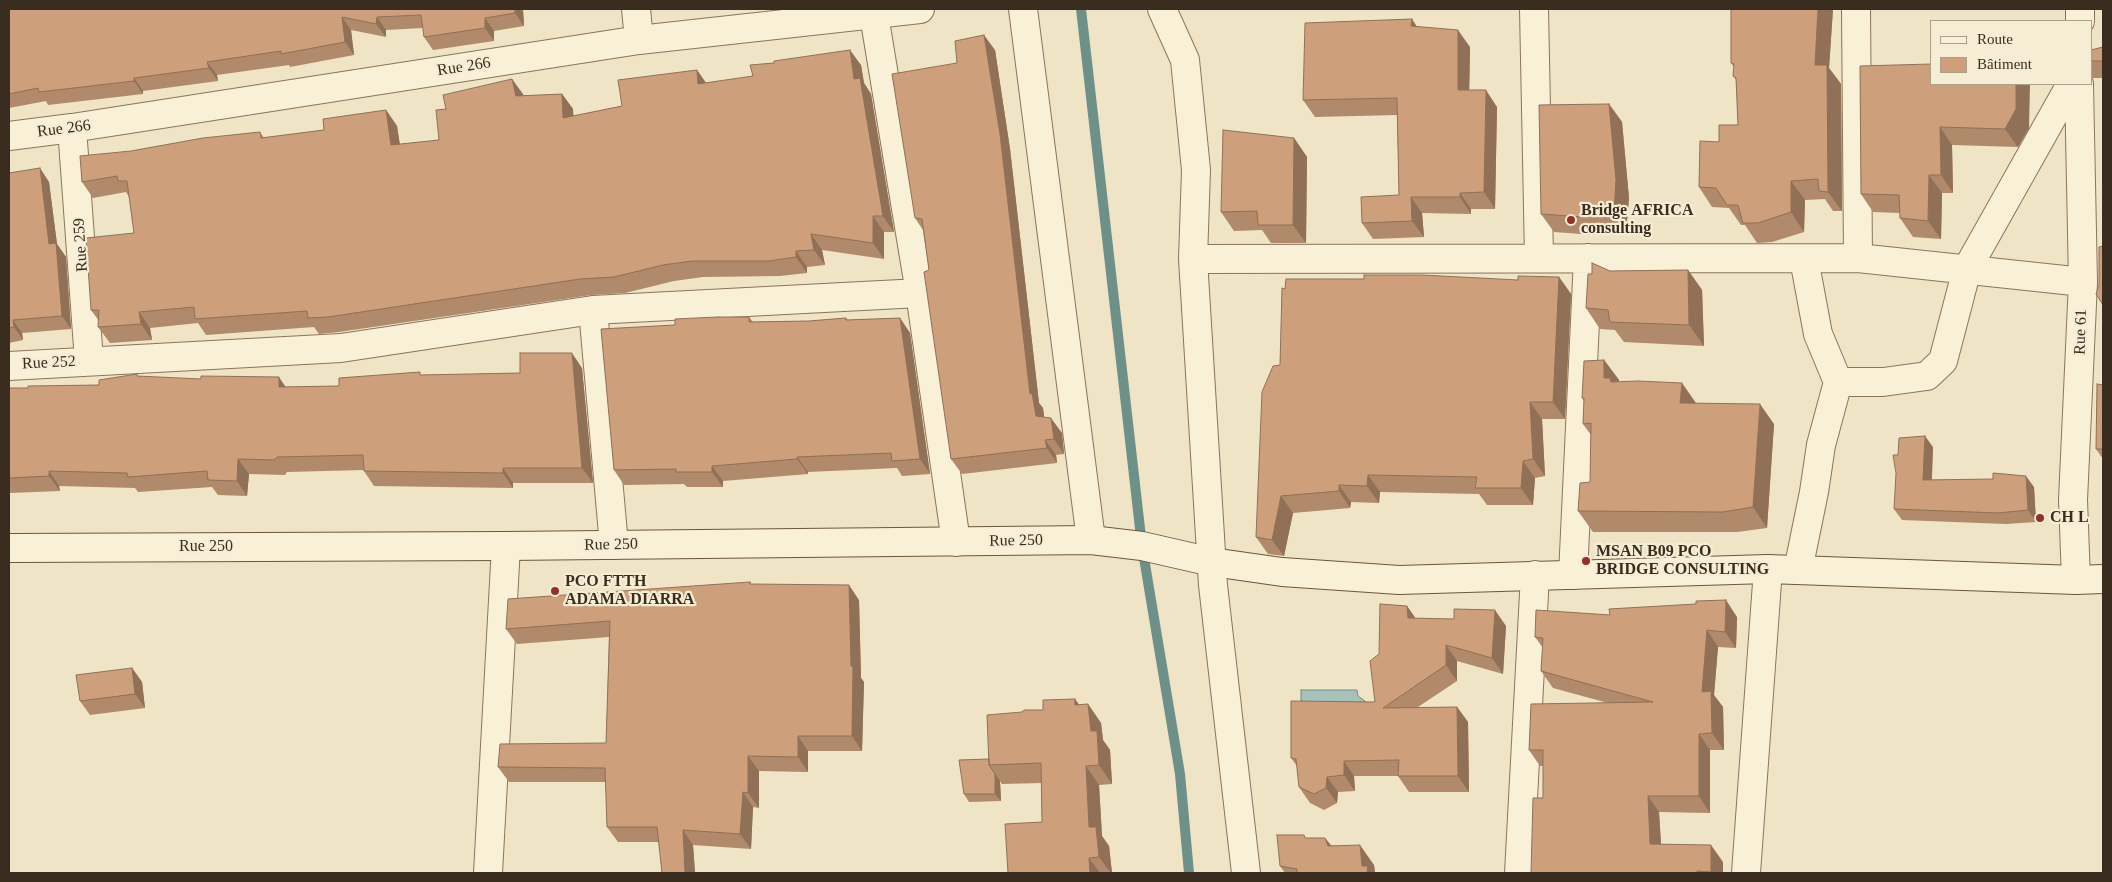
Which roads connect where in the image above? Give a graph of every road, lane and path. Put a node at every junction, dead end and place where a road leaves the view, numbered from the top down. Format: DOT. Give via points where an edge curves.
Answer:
graph roads {
  1 [pos="636,9"];
  2 [pos="920,9"];
  3 [pos="1023,9"];
  4 [pos="1162,9"];
  5 [pos="1534,9"];
  6 [pos="1856,9"];
  7 [pos="872,11"];
  8 [pos="639,40"];
  9 [pos="2070,85"];
  10 [pos="2079,85"];
  11 [pos="72,128"];
  12 [pos="9,136"];
  13 [pos="2093,251"];
  14 [pos="1539,258"];
  15 [pos="1588,258"];
  16 [pos="1804,258"];
  17 [pos="1858,258"];
  18 [pos="1193,259"];
  19 [pos="1967,269"];
  20 [pos="2083,282"];
  21 [pos="920,293"];
  22 [pos="593,310"];
  23 [pos="89,361"];
  24 [pos="9,366"];
  25 [pos="1838,382"];
  26 [pos="1091,540"];
  27 [pos="956,542"];
  28 [pos="614,545"];
  29 [pos="506,546"];
  30 [pos="9,548"];
  31 [pos="1212,562"];
  32 [pos="1768,569"];
  33 [pos="1798,570"];
  34 [pos="1535,575"];
  35 [pos="1573,575"];
  36 [pos="2103,579"];
  37 [pos="2076,580"];
  38 [pos="488,873"];
  39 [pos="1246,873"];
  40 [pos="1519,873"];
  41 [pos="1746,873"];
  1 -- 8 [label="street"];
  2 -- 7 [label="street, Rue 266"];
  3 -- 26 [label="street"];
  4 -- 18 [label="street" via="1185,60 1196,170"];
  5 -- 14 [label="street"];
  6 -- 17 [label="street"];
  7 -- 8 [label="street, Rue 266"];
  7 -- 21 [label="street"];
  8 -- 11 [label="street, Rue 266"];
  9 -- 19 [label="street"];
  10 -- 13 [label="street, Rue 61"];
  11 -- 12 [label="street, Rue 266"];
  11 -- 23 [label="street, Rue 259"];
  13 -- 20 [label="street, Rue 61"];
  14 -- 15 [label="street"];
  14 -- 18 [label="street"];
  15 -- 16 [label="street"];
  15 -- 35 [label="street"];
  16 -- 17 [label="street"];
  16 -- 25 [label="street" via="1818,334"];
  17 -- 19 [label="street"];
  18 -- 31 [label="street"];
  19 -- 20 [label="street"];
  19 -- 25 [label="street" via="1943,361 1927,376 1883,382"];
  20 -- 37 [label="street, Rue 61" via="2073,500"];
  21 -- 22 [label="street, Rue 252"];
  21 -- 27 [label="street"];
  22 -- 23 [label="street, Rue 252" via="341,348"];
  22 -- 28 [label="street"];
  23 -- 24 [label="street, Rue 252"];
  25 -- 33 [label="street" via="1821,445"];
  26 -- 27 [label="street, Rue 250"];
  26 -- 31 [label="street, Rue 250" via="1142,546"];
  27 -- 28 [label="street, Rue 250"];
  28 -- 29 [label="street, Rue 250"];
  29 -- 30 [label="street, Rue 250"];
  29 -- 38 [label="street"];
  31 -- 34 [label="street, Rue 250" via="1282,572 1399,580"];
  31 -- 39 [label="street"];
  32 -- 33 [label="street, Rue 250"];
  32 -- 35 [label="street, Rue 250"];
  32 -- 41 [label="street"];
  33 -- 37 [label="street, Rue 250"];
  34 -- 35 [label="street, Rue 250"];
  34 -- 40 [label="street"];
  36 -- 37 [label="street, Rue 250"];
}
